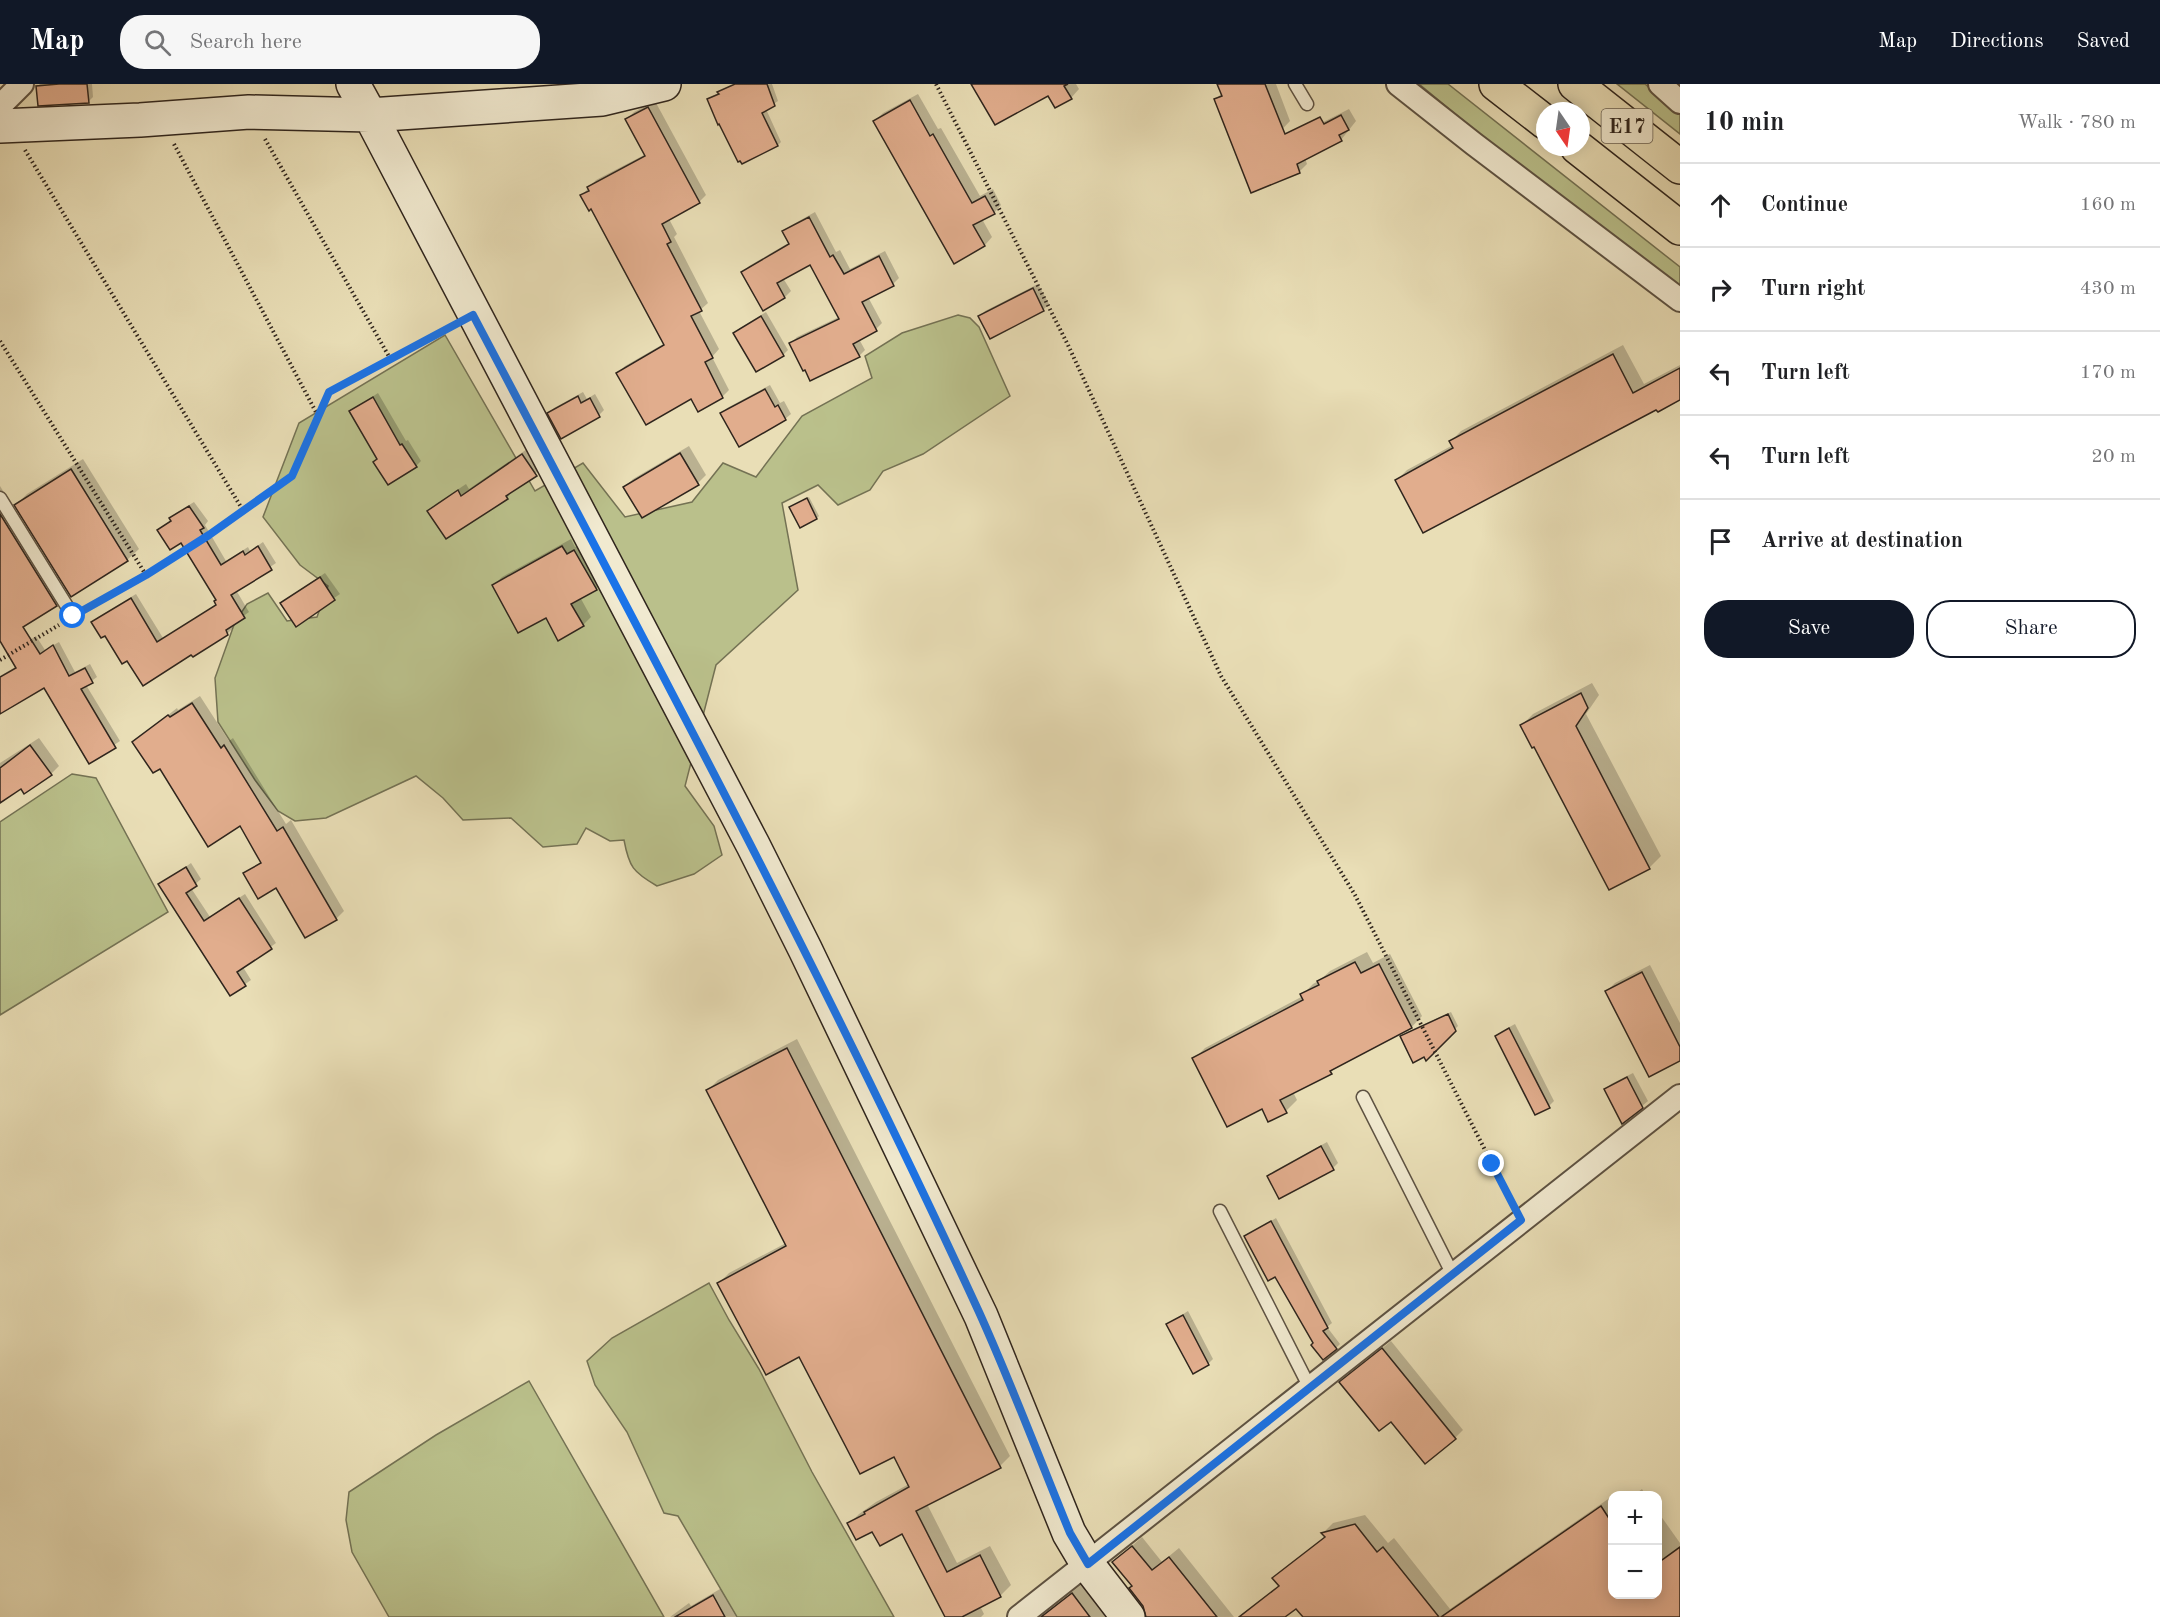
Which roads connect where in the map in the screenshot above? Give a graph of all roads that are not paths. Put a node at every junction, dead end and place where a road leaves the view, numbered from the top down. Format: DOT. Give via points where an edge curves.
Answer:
graph roads {
  1 [pos="22,84"];
  2 [pos="353,84"];
  3 [pos="664,84"];
  4 [pos="1295,84"];
  5 [pos="1398,84"];
  6 [pos="1496,84"];
  7 [pos="1575,84"];
  8 [pos="1659,84"];
  9 [pos="1680,102"];
  10 [pos="1307,104"];
  11 [pos="370,115"];
  12 [pos="1536,115"];
  13 [pos="4,119"];
  14 [pos="1588,156"];
  15 [pos="1680,167"];
  16 [pos="1680,228"];
  17 [pos="1680,300"];
  18 [pos="0,498"];
  19 [pos="73,616"];
  20 [pos="1680,1096"];
  21 [pos="1363,1097"];
  22 [pos="1221,1212"];
  23 [pos="1453,1275"];
  24 [pos="1310,1388"];
  25 [pos="1088,1564"];
  26 [pos="1019,1617"];
  27 [pos="1128,1617"];
  1 -- 13 [label="street"];
  2 -- 11 [label="street"];
  3 -- 11 [label="street" via="602,99"];
  4 -- 10 [label="lane"];
  5 -- 17 [label="street"];
  6 -- 12 [label="highway"];
  7 -- 15 [label="highway, E17"];
  8 -- 9 [label="street"];
  11 -- 13 [label="street" via="249,112 161,119"];
  11 -- 25 [label="street" via="805,949 981,1316 1070,1533"];
  14 -- 16 [label="highway, E17"];
  18 -- 19 [label="lane"];
  20 -- 23 [label="street"];
  21 -- 23 [label="lane"];
  22 -- 24 [label="lane"];
  23 -- 24 [label="street"];
  24 -- 25 [label="street"];
  25 -- 26 [label="street"];
  25 -- 27 [label="street"];
}
